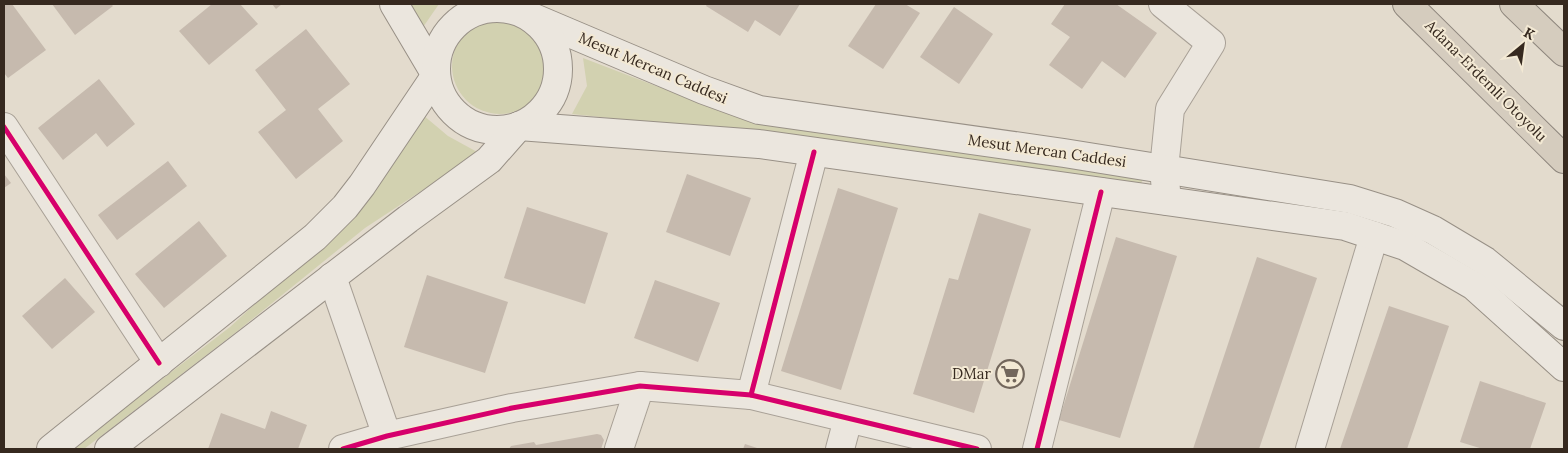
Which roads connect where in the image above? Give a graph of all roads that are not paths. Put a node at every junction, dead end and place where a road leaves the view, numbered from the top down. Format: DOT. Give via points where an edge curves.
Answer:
graph roads {
  1 [pos="394,4"];
  2 [pos="1163,4"];
  3 [pos="1407,4"];
  4 [pos="1514,4"];
  5 [pos="521,9"];
  6 [pos="1564,52"];
  7 [pos="436,75"];
  8 [pos="519,126"];
  9 [pos="4,127"];
  10 [pos="814,152"];
  11 [pos="1564,159"];
  12 [pos="1164,169"];
  13 [pos="1101,192"];
  14 [pos="1167,201"];
  15 [pos="1374,236"];
  16 [pos="332,277"];
  17 [pos="1564,326"];
  18 [pos="159,363"];
  19 [pos="1564,367"];
  20 [pos="640,386"];
  21 [pos="751,395"];
  22 [pos="848,418"];
  23 [pos="387,436"];
  24 [pos="51,449"];
  25 [pos="109,449"];
  26 [pos="343,449"];
  27 [pos="619,449"];
  28 [pos="840,449"];
  29 [pos="977,449"];
  30 [pos="1037,449"];
  31 [pos="1310,449"];
  1 -- 7 [label="main road"];
  2 -- 12 [label="main road" via="1211,43 1170,109"];
  3 -- 11 [label="highway, Adana-Erdemli Otoyolu"];
  4 -- 6 [label="highway"];
  5 -- 7 [label="main road" via="490,7 472,12 456,23 444,38 437,56"];
  5 -- 8 [label="main road" via="543,27 554,44 559,63 558,83 550,102"];
  5 -- 12 [label="main road, Mesut Mercan Caddesi" via="704,90 759,110"];
  7 -- 8 [label="main road" via="441,93 451,109 465,121 482,128 501,130"];
  7 -- 18 [label="main road" via="345,207 315,237"];
  8 -- 10 [label="main road" via="760,144"];
  8 -- 16 [label="main road" via="489,160"];
  9 -- 18 [label="main road"];
  10 -- 13 [label="main road"];
  10 -- 21 [label="main road"];
  12 -- 14 [label="main road"];
  12 -- 17 [label="main road, Mesut Mercan Caddesi" via="1350,199 1395,213 1433,230 1485,261"];
  13 -- 14 [label="main road"];
  13 -- 30 [label="main road"];
  14 -- 15 [label="main road" via="1345,226"];
  15 -- 19 [label="main road" via="1405,246 1474,286"];
  15 -- 31 [label="main road"];
  16 -- 23 [label="main road"];
  16 -- 25 [label="main road"];
  18 -- 24 [label="main road"];
  20 -- 21 [label="main road"];
  20 -- 23 [label="main road" via="512,408"];
  20 -- 27 [label="main road"];
  21 -- 22 [label="main road"];
  22 -- 28 [label="main road"];
  22 -- 29 [label="main road"];
  23 -- 26 [label="main road"];
}
